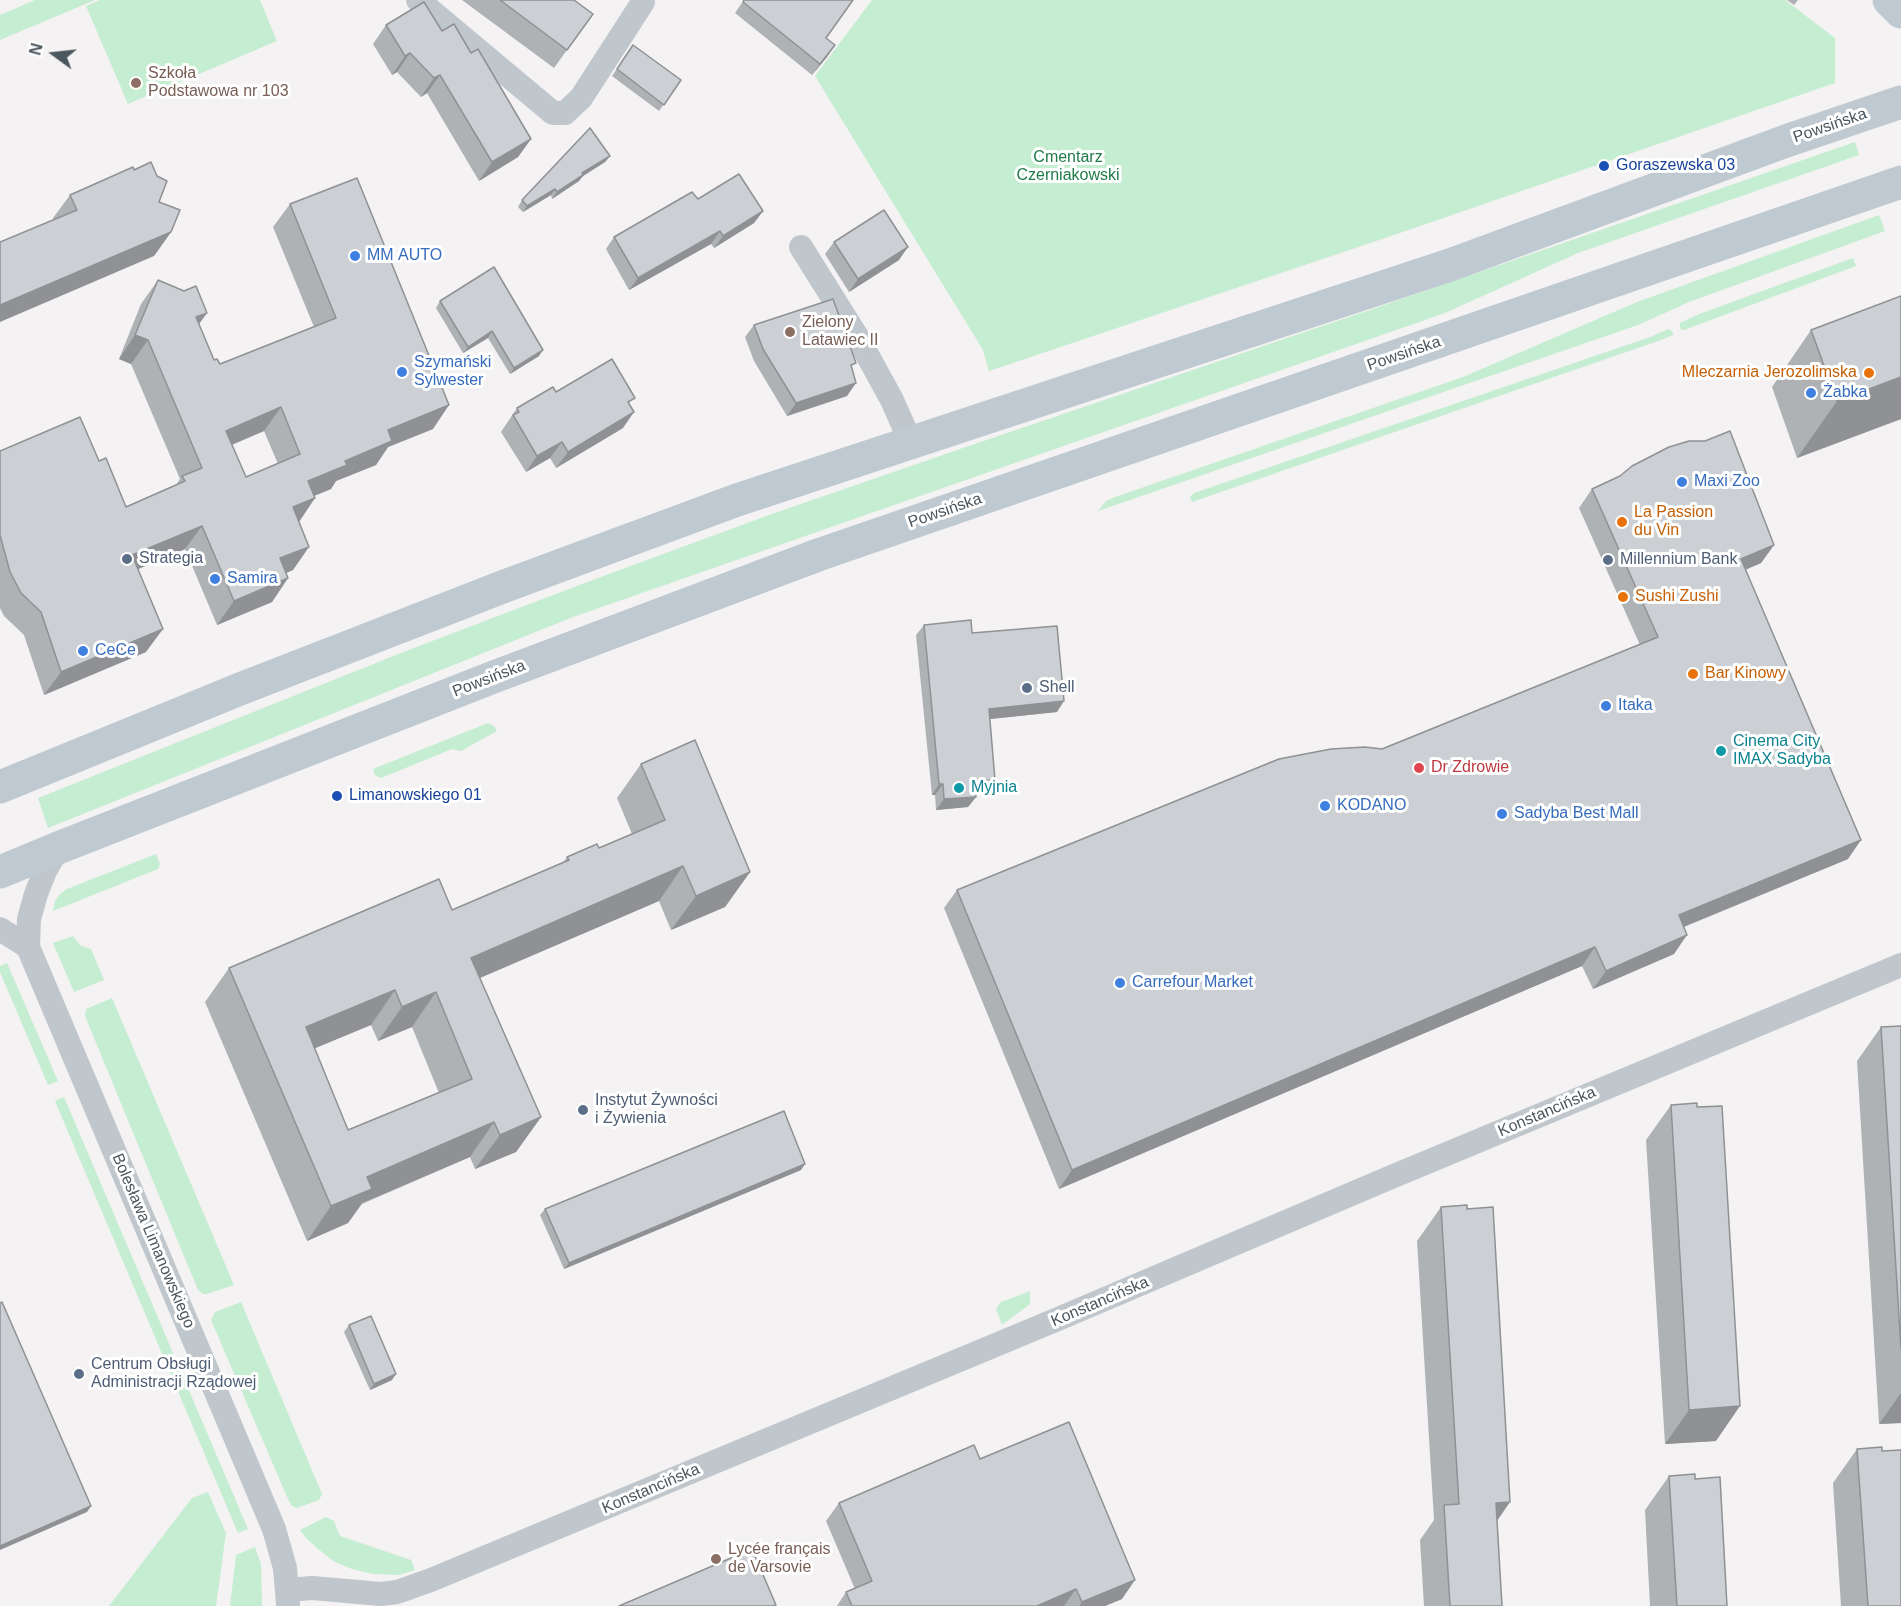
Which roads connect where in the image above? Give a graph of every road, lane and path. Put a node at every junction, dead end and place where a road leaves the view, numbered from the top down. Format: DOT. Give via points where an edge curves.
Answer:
graph roads {
  1 [pos="418,0"];
  2 [pos="1889,0"];
  3 [pos="643,1"];
  4 [pos="1901,12"];
  5 [pos="1901,102"];
  6 [pos="1901,182"];
  7 [pos="801,248"];
  8 [pos="911,443"];
  9 [pos="0,787"];
  10 [pos="57,848"];
  11 [pos="0,872"];
  12 [pos="0,929"];
  13 [pos="28,947"];
  14 [pos="1901,965"];
  15 [pos="288,1598"];
  1 -- 3 [label="street" via="553,113 565,113 581,98"];
  2 -- 4 [label="main road"];
  5 -- 8 [label="main road, Powsińska" via="1450,265"];
  6 -- 10 [label="main road, Powsińska" via="818,555"];
  7 -- 8 [label="street" via="858,338"];
  8 -- 9 [label="main road, Powsińska" via="737,500 505,586"];
  10 -- 11 [label="main road, Powsińska"];
  10 -- 13 [label="street, Bolesława Limanowskiego" via="36,894 29,919"];
  12 -- 13 [label="street"];
  13 -- 15 [label="street, Bolesława Limanowskiego" via="274,1529 281,1548"];
  14 -- 15 [label="street, Konstancińska" via="431,1580 397,1592 312,1588"];
}
